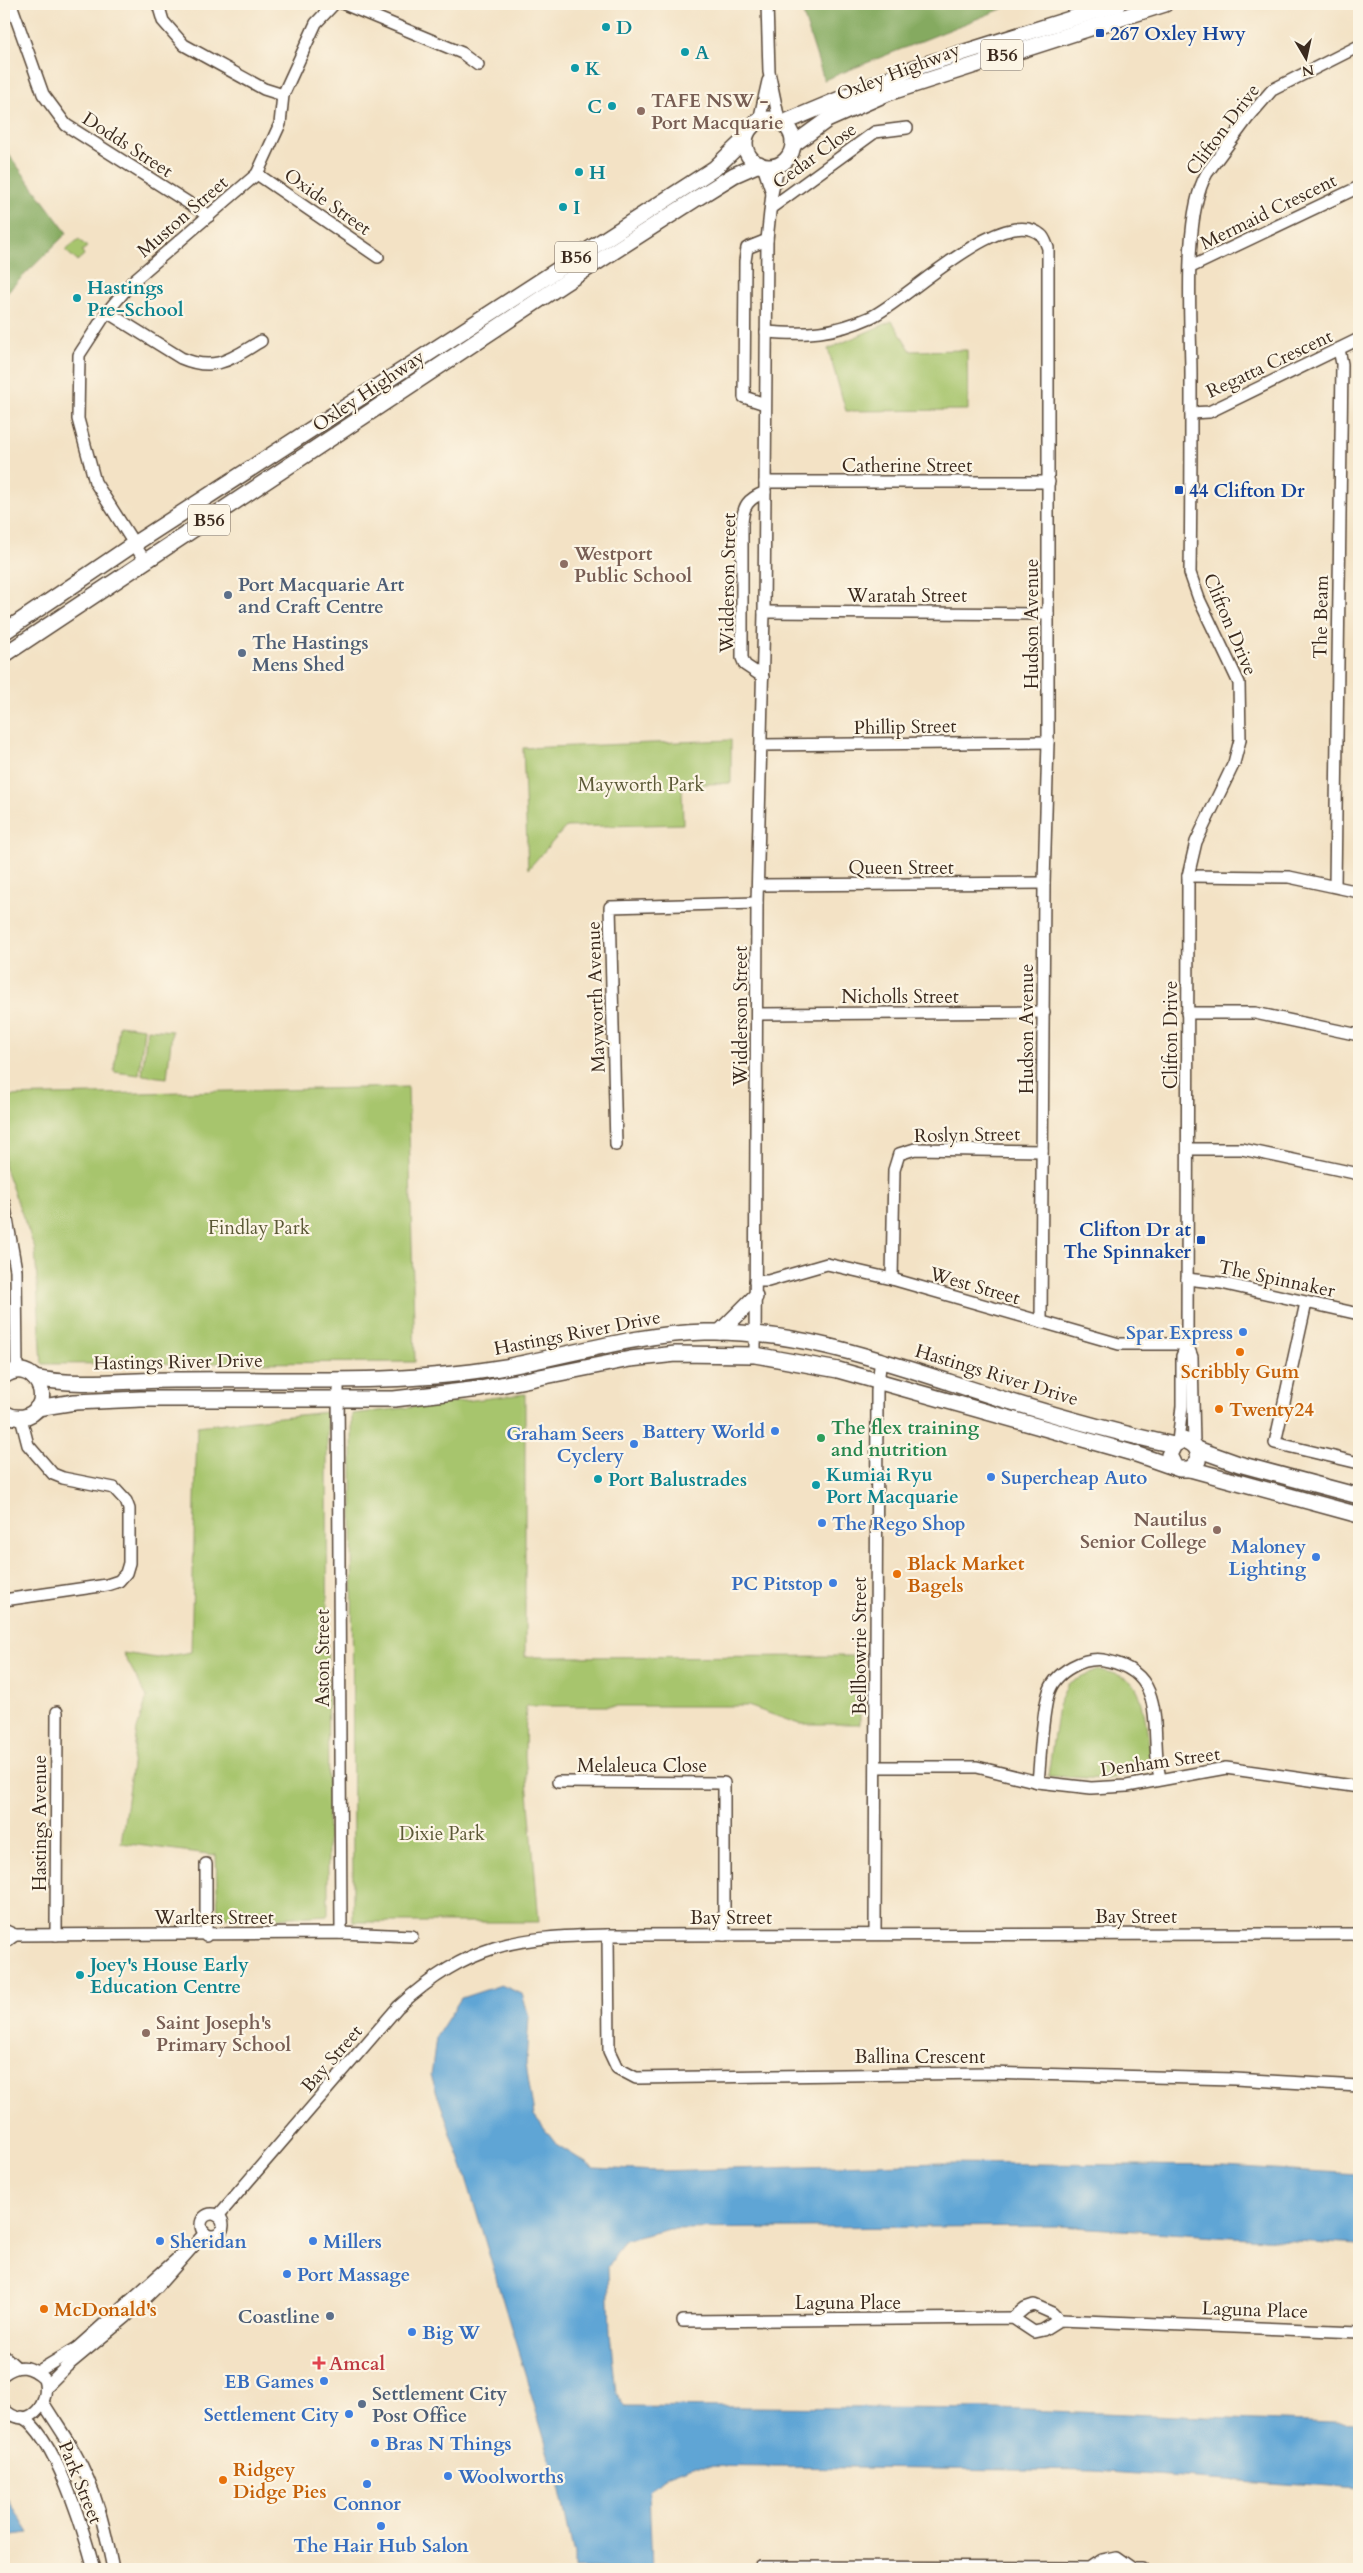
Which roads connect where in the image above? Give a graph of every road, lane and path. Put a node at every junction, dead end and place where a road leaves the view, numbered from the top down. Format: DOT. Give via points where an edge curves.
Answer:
graph roads {
  1 [pos="11,4"];
  2 [pos="158,4"];
  3 [pos="334,4"];
  4 [pos="344,4"];
  5 [pos="767,4"];
  6 [pos="1118,4"];
  7 [pos="1165,4"];
  8 [pos="1359,46"];
  9 [pos="478,65"];
  10 [pos="770,72"];
  11 [pos="284,95"];
  12 [pos="759,121"];
  13 [pos="781,121"];
  14 [pos="907,128"];
  15 [pos="745,139"];
  16 [pos="794,144"];
  17 [pos="761,165"];
  18 [pos="779,165"];
  19 [pos="257,174"];
  20 [pos="1359,187"];
  21 [pos="772,193"];
  22 [pos="772,207"];
  23 [pos="209,216"];
  24 [pos="767,240"];
  25 [pos="378,257"];
  26 [pos="1191,267"];
  27 [pos="107,312"];
  28 [pos="766,332"];
  29 [pos="1359,339"];
  30 [pos="261,341"];
  31 [pos="1339,349"];
  32 [pos="765,404"];
  33 [pos="1191,413"];
  34 [pos="1049,482"];
  35 [pos="765,487"];
  36 [pos="134,544"];
  37 [pos="145,562"];
  38 [pos="764,612"];
  39 [pos="1048,614"];
  40 [pos="4,632"];
  41 [pos="4,655"];
  42 [pos="763,678"];
  43 [pos="1048,742"];
  44 [pos="762,745"];
  45 [pos="1188,876"];
  46 [pos="1044,883"];
  47 [pos="758,885"];
  48 [pos="1335,886"];
  49 [pos="1359,892"];
  50 [pos="757,902"];
  51 [pos="1044,1012"];
  52 [pos="1187,1012"];
  53 [pos="757,1014"];
  54 [pos="1359,1035"];
  55 [pos="616,1145"];
  56 [pos="1188,1150"];
  57 [pos="1042,1151"];
  58 [pos="1359,1174"];
  59 [pos="4,1202"];
  60 [pos="892,1279"];
  61 [pos="1187,1279"];
  62 [pos="755,1281"];
  63 [pos="755,1297"];
  64 [pos="1306,1303"];
  65 [pos="1359,1314"];
  66 [pos="1041,1322"];
  67 [pos="720,1332"];
  68 [pos="755,1334"];
  69 [pos="1187,1344"];
  70 [pos="755,1355"];
  71 [pos="881,1359"];
  72 [pos="10,1374"];
  73 [pos="34,1378"];
  74 [pos="878,1381"];
  75 [pos="338,1382"];
  76 [pos="338,1400"];
  77 [pos="37,1408"];
  78 [pos="4,1413"];
  79 [pos="20,1418"];
  80 [pos="1176,1443"];
  81 [pos="1196,1447"];
  82 [pos="1359,1463"];
  83 [pos="1182,1468"];
  84 [pos="1359,1496"];
  85 [pos="1359,1515"];
  86 [pos="4,1600"];
  87 [pos="57,1712"];
  88 [pos="877,1767"];
  89 [pos="1160,1778"];
  90 [pos="558,1782"];
  91 [pos="1038,1782"];
  92 [pos="1359,1787"];
  93 [pos="206,1864"];
  94 [pos="4,1930"];
  95 [pos="341,1933"];
  96 [pos="875,1934"];
  97 [pos="1359,1934"];
  98 [pos="15,1935"];
  99 [pos="56,1935"];
  100 [pos="608,1935"];
  101 [pos="724,1935"];
  102 [pos="206,1936"];
  103 [pos="412,1936"];
  104 [pos="4,1943"];
  105 [pos="1359,2086"];
  106 [pos="201,2238"];
  107 [pos="1013,2318"];
  108 [pos="1059,2320"];
  109 [pos="683,2321"];
  110 [pos="1359,2332"];
  111 [pos="4,2356"];
  112 [pos="16,2367"];
  113 [pos="37,2372"];
  114 [pos="4,2374"];
  115 [pos="46,2387"];
  116 [pos="44,2404"];
  117 [pos="4,2409"];
  118 [pos="22,2417"];
  119 [pos="760,2567"];
  120 [pos="94,2569"];
  121 [pos="113,2569"];
  122 [pos="1091,2569"];
  123 [pos="1133,2569"];
  124 [pos="1142,2569"];
  1 -- 23 [label="street, Dodds Street" via="43,94 66,125"];
  2 -- 11 [label="street" via="163,21 184,45 264,88"];
  3 -- 11 [label="street, Muston Street" via="316,23"];
  4 -- 9 [label="street" via="462,53"];
  5 -- 10 [label="street"];
  6 -- 13 [label="main road, Oxley Highway / B56" via="906,71"];
  7 -- 16 [label="main road, Oxley Highway / B56" via="907,86 828,120"];
  8 -- 26 [label="street, Clifton Drive" via="1272,90 1247,119 1200,185 1194,207"];
  10 -- 12 [label="street"];
  10 -- 13 [label="street"];
  11 -- 19 [label="street, Muston Street" via="280,124"];
  12 -- 13 [label="main road, B56"];
  12 -- 15 [label="main road, B56"];
  13 -- 16 [label="main road" via="789,128"];
  14 -- 22 [label="street, Cedar Close" via="875,132"];
  15 -- 17 [label="main road" via="748,154"];
  15 -- 36 [label="main road, Oxley Highway / B56" via="715,168"];
  16 -- 18 [label="main road, B56" via="789,157"];
  17 -- 18 [label="main road, B56"];
  17 -- 21 [label="street, Widderson Street"];
  17 -- 37 [label="main road, Oxley Highway / B56" via="734,175 571,278"];
  18 -- 21 [label="street, Widderson Street"];
  19 -- 23 [label="street, Muston Street"];
  19 -- 25 [label="street, Oxide Street"];
  20 -- 26 [label="street, Mermaid Crescent"];
  21 -- 22 [label="street, Widderson Street"];
  22 -- 24 [label="street, Widderson Street"];
  23 -- 27 [label="street, Muston Street" via="133,281"];
  24 -- 28 [label="street, Widderson Street"];
  24 -- 32 [label="street" via="747,248 745,270 744,397"];
  26 -- 33 [label="street, Clifton Drive"];
  27 -- 30 [label="street" via="181,358 200,364 228,361"];
  27 -- 36 [label="street, Muston Street" via="79,355 78,419 95,482"];
  28 -- 32 [label="street, Widderson Street"];
  28 -- 34 [label="street, Hudson Avenue" via="805,335 838,331 873,316 982,241 1014,228 1030,228 1042,236 1050,262"];
  29 -- 31 [label="street, Regatta Crescent"];
  31 -- 33 [label="street, Regatta Crescent" via="1209,412"];
  31 -- 48 [label="street, The Beam" via="1342,364"];
  32 -- 35 [label="street, Widderson Street"];
  33 -- 45 [label="street, Clifton Drive" via="1190,573 1198,599 1239,683 1240,740 1234,763 1196,842"];
  34 -- 35 [label="street, Catherine Street"];
  34 -- 39 [label="street, Hudson Avenue"];
  35 -- 38 [label="street, Widderson Street"];
  35 -- 42 [label="street, Widderson Street" via="747,501 742,524 742,658 745,665"];
  36 -- 37 [label="street, Muston Street"];
  36 -- 40 [label="main road, Oxley Highway / B56"];
  37 -- 41 [label="main road, Oxley Highway / B56"];
  38 -- 39 [label="street, Waratah Street"];
  38 -- 42 [label="street, Widderson Street"];
  39 -- 43 [label="street, Hudson Avenue"];
  42 -- 44 [label="street, Widderson Street"];
  43 -- 44 [label="street, Phillip Street"];
  43 -- 46 [label="street, Hudson Avenue"];
  44 -- 47 [label="street, Widderson Street"];
  45 -- 48 [label="street" via="1289,877"];
  45 -- 52 [label="street, Clifton Drive"];
  46 -- 47 [label="street, Queen Street"];
  46 -- 51 [label="street, Hudson Avenue"];
  47 -- 50 [label="street, Widderson Street"];
  48 -- 49 [label="street"];
  50 -- 53 [label="street, Widderson Street"];
  50 -- 55 [label="street, Mayworth Avenue" via="610,907"];
  51 -- 53 [label="street, Nicholls Street"];
  51 -- 57 [label="street, Hudson Avenue"];
  52 -- 54 [label="street" via="1255,1013"];
  52 -- 56 [label="street, Clifton Drive"];
  53 -- 62 [label="street, Widderson Street"];
  56 -- 58 [label="street" via="1242,1149"];
  56 -- 61 [label="street, Clifton Drive"];
  57 -- 60 [label="street, Roslyn Street" via="915,1149 899,1154 894,1170"];
  57 -- 66 [label="street, Hudson Avenue"];
  59 -- 72 [label="street" via="16,1270"];
  60 -- 62 [label="street, West Street" via="827,1264 768,1281"];
  60 -- 66 [label="street, West Street"];
  61 -- 64 [label="street, The Spinnaker" via="1221,1283"];
  61 -- 69 [label="street, Clifton Drive"];
  62 -- 63 [label="street, Widderson Street"];
  63 -- 67 [label="main road"];
  63 -- 68 [label="street, Widderson Street"];
  64 -- 65 [label="street, The Spinnaker"];
  64 -- 82 [label="street" via="1275,1443"];
  66 -- 69 [label="street, West Street" via="1119,1344"];
  67 -- 68 [label="main road, Hastings River Drive"];
  67 -- 75 [label="main road, Hastings River Drive" via="632,1338 501,1368 451,1375"];
  68 -- 70 [label="street, Widderson Street"];
  68 -- 71 [label="main road, Hastings River Drive" via="825,1344"];
  69 -- 80 [label="street, Clifton Drive" via="1182,1356 1182,1406"];
  69 -- 81 [label="street, Clifton Drive" via="1192,1357"];
  70 -- 74 [label="main road, Hastings River Drive"];
  70 -- 76 [label="main road, Hastings River Drive" via="676,1354 630,1359 480,1389 394,1399"];
  71 -- 74 [label="street, Bellbowrie Street"];
  71 -- 80 [label="main road, Hastings River Drive" via="951,1383 1141,1438"];
  72 -- 73 [label="main road, Hastings River Drive" via="26,1372"];
  73 -- 75 [label="main road, Hastings River Drive" via="74,1383 273,1379"];
  73 -- 77 [label="main road" via="42,1395"];
  74 -- 83 [label="main road, Hastings River Drive"];
  74 -- 88 [label="street, Bellbowrie Street"];
  75 -- 76 [label="street, Aston Street"];
  76 -- 77 [label="main road, Hastings River Drive" via="142,1398"];
  76 -- 95 [label="street, Aston Street"];
  77 -- 79 [label="main road"];
  78 -- 79 [label="main road"];
  79 -- 86 [label="street" via="28,1445 53,1474 105,1485 121,1493 129,1509 129,1563 119,1581 107,1585"];
  80 -- 81 [label="main road" via="1183,1440"];
  80 -- 83 [label="main road" via="1169,1455"];
  81 -- 83 [label="main road" via="1198,1461"];
  81 -- 84 [label="main road" via="1239,1464"];
  83 -- 85 [label="main road, Hastings River Drive"];
  87 -- 99 [label="street, Hastings Avenue"];
  88 -- 91 [label="street, Denham Street" via="977,1767"];
  88 -- 96 [label="street, Bellbowrie Street"];
  89 -- 91 [label="street, Denham Street" via="1126,1786 1091,1788"];
  89 -- 91 [label="street" via="1155,1760 1149,1691 1137,1673 1119,1663 1098,1658 1063,1672 1048,1693"];
  89 -- 92 [label="street, Denham Street" via="1226,1768"];
  90 -- 101 [label="street, Melaleuca Close" via="724,1783"];
  93 -- 102 [label="street"];
  94 -- 98 [label="street, Warlters Street"];
  95 -- 102 [label="street, Warlters Street"];
  95 -- 103 [label="street, Warlters Street"];
  96 -- 97 [label="street, Bay Street"];
  96 -- 101 [label="street, Bay Street"];
  98 -- 99 [label="street, Warlters Street"];
  98 -- 104 [label="street"];
  99 -- 102 [label="street, Warlters Street"];
  100 -- 101 [label="street, Bay Street"];
  100 -- 105 [label="street, Ballina Crescent" via="609,2051 617,2068 636,2078 977,2073 1176,2077"];
  100 -- 106 [label="street, Bay Street" via="505,1944 451,1965 434,1976 398,2007 218,2216 208,2216 202,2221"];
  106 -- 113 [label="street" via="151,2279 77,2348"];
  106 -- 115 [label="street, Bay Street" via="173,2272"];
  107 -- 108 [label="street, Laguna Place" via="1034,2332"];
  107 -- 108 [label="street, Laguna Place" via="1034,2305"];
  107 -- 109 [label="street, Laguna Place"];
  108 -- 110 [label="street, Laguna Place"];
  111 -- 112 [label="street"];
  112 -- 113 [label="street"];
  112 -- 114 [label="street"];
  113 -- 115 [label="street" via="44,2378"];
  115 -- 116 [label="street"];
  116 -- 118 [label="street" via="31,2415"];
  116 -- 121 [label="street, Park Street" via="76,2454 93,2491 104,2523"];
  117 -- 118 [label="street, Park Street"];
  118 -- 120 [label="street, Park Street" via="34,2424 47,2442 82,2529"];
  119 -- 122 [label="street"];
  122 -- 123 [label="street" via="1102,2560 1116,2557"];
  123 -- 124 [label="street"];
}
